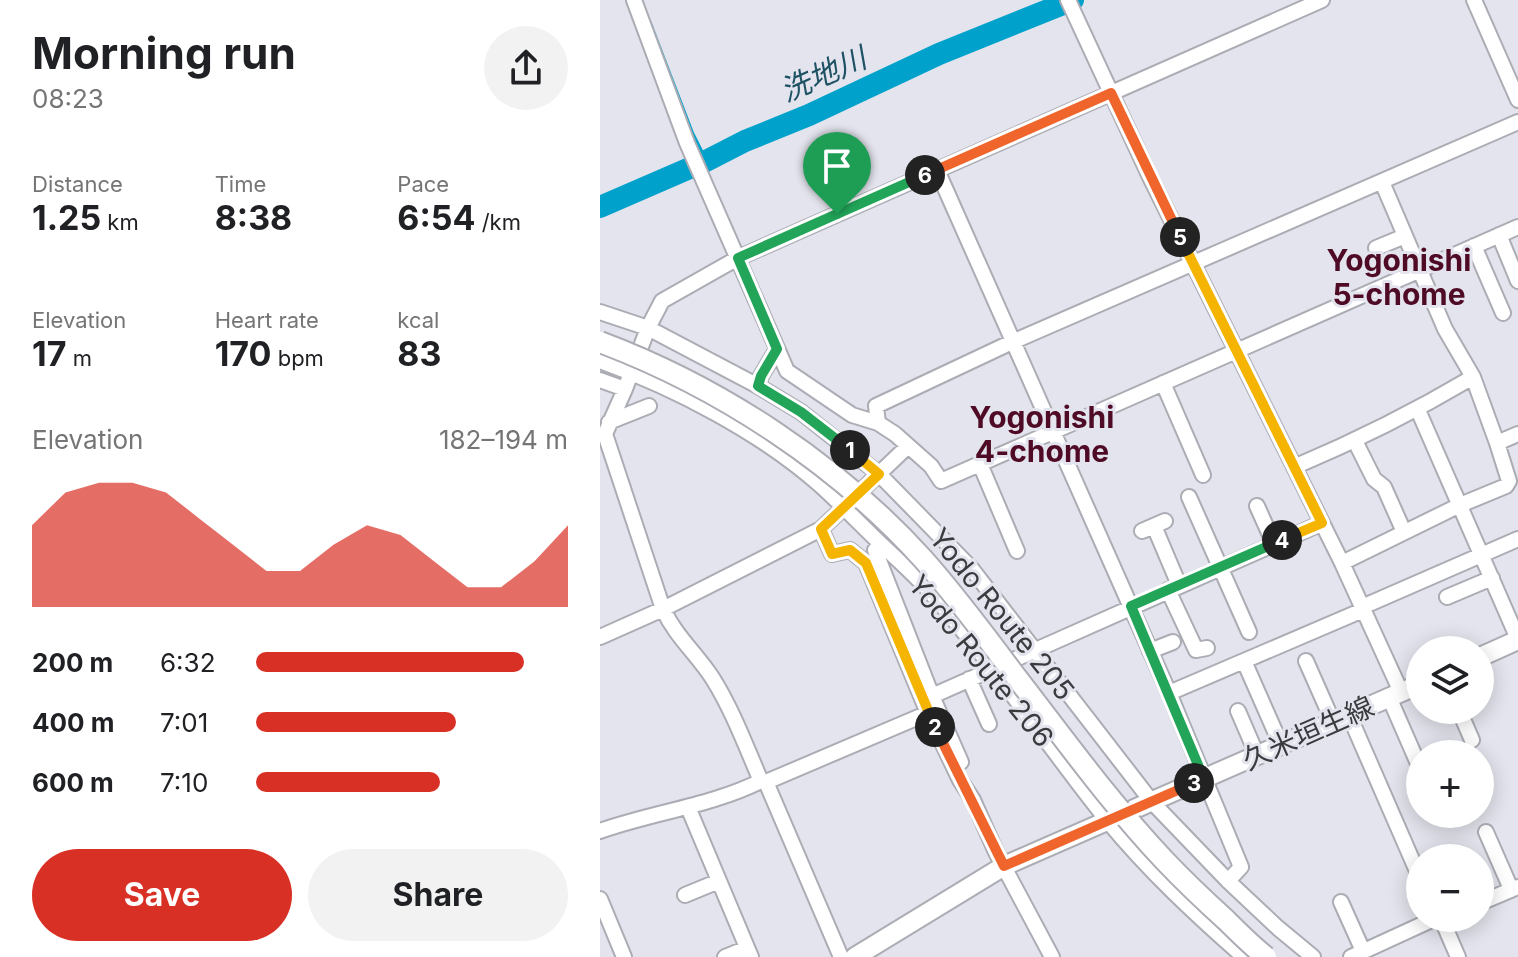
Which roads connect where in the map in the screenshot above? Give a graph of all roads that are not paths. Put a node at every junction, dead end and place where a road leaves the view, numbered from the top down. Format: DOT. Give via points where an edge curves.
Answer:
graph roads {
  1 [pos="634,0"];
  2 [pos="1068,0"];
  3 [pos="1322,0"];
  4 [pos="1474,0"];
  5 [pos="1111,93"];
  6 [pos="1518,100"];
  7 [pos="1518,122"];
  8 [pos="937,170"];
  9 [pos="1382,182"];
  10 [pos="1518,227"];
  11 [pos="1499,235"];
  12 [pos="1405,236"];
  13 [pos="1474,246"];
  14 [pos="1376,248"];
  15 [pos="738,258"];
  16 [pos="1193,264"];
  17 [pos="1419,270"];
  18 [pos="1518,281"];
  19 [pos="600,312"];
  20 [pos="1503,313"];
  21 [pos="648,328"];
  22 [pos="600,342"];
  23 [pos="1012,342"];
  24 [pos="777,349"];
  25 [pos="1236,351"];
  26 [pos="600,361"];
  27 [pos="632,372"];
  28 [pos="1473,377"];
  29 [pos="600,380"];
  30 [pos="1163,383"];
  31 [pos="758,386"];
  32 [pos="625,389"];
  33 [pos="649,406"];
  34 [pos="1418,410"];
  35 [pos="606,423"];
  36 [pos="878,423"];
  37 [pos="1053,432"];
  38 [pos="1518,434"];
  39 [pos="1355,441"];
  40 [pos="1497,443"];
  41 [pos="907,447"];
  42 [pos="980,464"];
  43 [pos="1294,467"];
  44 [pos="879,474"];
  45 [pos="1203,475"];
  46 [pos="1460,505"];
  47 [pos="1257,506"];
  48 [pos="843,507"];
  49 [pos="1190,508"];
  50 [pos="1322,523"];
  51 [pos="1154,526"];
  52 [pos="821,529"];
  53 [pos="1404,532"];
  54 [pos="1518,539"];
  55 [pos="1274,544"];
  56 [pos="875,550"];
  57 [pos="1018,551"];
  58 [pos="1482,555"];
  59 [pos="1342,563"];
  60 [pos="1220,568"];
  61 [pos="1492,578"];
  62 [pos="1174,588"];
  63 [pos="1447,597"];
  64 [pos="1131,606"];
  65 [pos="1362,608"];
  66 [pos="663,609"];
  67 [pos="1249,632"];
  68 [pos="600,637"];
  69 [pos="1518,640"];
  70 [pos="1173,642"];
  71 [pos="1207,648"];
  72 [pos="1035,650"];
  73 [pos="1150,651"];
  74 [pos="1494,651"];
  75 [pos="1244,661"];
  76 [pos="1306,661"];
  77 [pos="993,669"];
  78 [pos="969,679"];
  79 [pos="1406,690"];
  80 [pos="1169,693"];
  81 [pos="1395,694"];
  82 [pos="928,703"];
  83 [pos="1238,711"];
  84 [pos="1341,719"];
  85 [pos="989,724"];
  86 [pos="1465,724"];
  87 [pos="1411,740"];
  88 [pos="1472,740"];
  89 [pos="1281,745"];
  90 [pos="1257,755"];
  91 [pos="1204,779"];
  92 [pos="763,781"];
  93 [pos="1152,802"];
  94 [pos="688,807"];
  95 [pos="1108,821"];
  96 [pos="600,831"];
  97 [pos="1486,832"];
  98 [pos="1406,850"];
  99 [pos="1004,866"];
  100 [pos="719,881"];
  101 [pos="1228,881"];
  102 [pos="1515,888"];
  103 [pos="685,895"];
  104 [pos="1494,897"];
  105 [pos="600,899"];
  106 [pos="1341,902"];
  107 [pos="1410,932"];
  108 [pos="1447,932"];
  109 [pos="615,935"];
  110 [pos="600,942"];
  111 [pos="749,952"];
  112 [pos="1357,954"];
  113 [pos="624,957"];
  114 [pos="725,957"];
  115 [pos="841,957"];
  116 [pos="855,957"];
  117 [pos="1052,957"];
  118 [pos="1244,957"];
  119 [pos="1266,957"];
  120 [pos="1313,957"];
  121 [pos="1458,957"];
  1 -- 15 [label="street"];
  2 -- 5 [label="street"];
  3 -- 5 [label="street"];
  4 -- 6 [label="street"];
  5 -- 8 [label="street"];
  5 -- 16 [label="street"];
  7 -- 9 [label="street"];
  8 -- 15 [label="street"];
  8 -- 23 [label="street"];
  9 -- 12 [label="street"];
  9 -- 16 [label="street"];
  10 -- 11 [label="street"];
  11 -- 13 [label="street"];
  11 -- 18 [label="street"];
  12 -- 14 [label="street"];
  12 -- 17 [label="street"];
  13 -- 17 [label="street"];
  13 -- 20 [label="street"];
  15 -- 21 [label="street" via="662,301"];
  15 -- 24 [label="street"];
  16 -- 23 [label="street"];
  16 -- 25 [label="street"];
  17 -- 25 [label="street"];
  17 -- 28 [label="street"];
  19 -- 21 [label="street, Yodo Route 205"];
  21 -- 27 [label="street"];
  21 -- 31 [label="street, Yodo Route 205"];
  22 -- 119 [label="highway, bridge" via="710,392 761,423 871,509 957,598 1129,821"];
  23 -- 36 [label="street" via="876,406"];
  23 -- 37 [label="street"];
  24 -- 31 [label="street"];
  24 -- 36 [label="street" via="787,371 852,415"];
  25 -- 30 [label="street"];
  25 -- 43 [label="street"];
  26 -- 27 [label="street, Yodo Route 206"];
  27 -- 32 [label="street"];
  27 -- 48 [label="street, Yodo Route 206" via="765,444"];
  28 -- 34 [label="street"];
  28 -- 40 [label="street"];
  29 -- 32 [label="street"];
  30 -- 37 [label="street"];
  30 -- 45 [label="street"];
  31 -- 44 [label="street, Yodo Route 205" via="801,412"];
  32 -- 35 [label="street"];
  33 -- 35 [label="street"];
  34 -- 39 [label="street"];
  34 -- 46 [label="street"];
  35 -- 66 [label="street" via="605,434"];
  36 -- 41 [label="street"];
  37 -- 42 [label="street"];
  37 -- 64 [label="street"];
  38 -- 40 [label="street"];
  39 -- 43 [label="street"];
  39 -- 53 [label="street"];
  40 -- 46 [label="street" via="1509,481"];
  41 -- 42 [label="street" via="941,481"];
  41 -- 44 [label="street"];
  42 -- 57 [label="street"];
  43 -- 50 [label="street"];
  44 -- 48 [label="street"];
  44 -- 72 [label="street, Yodo Route 205" via="971,568"];
  46 -- 53 [label="street"];
  46 -- 58 [label="street"];
  47 -- 55 [label="street"];
  48 -- 52 [label="street"];
  48 -- 77 [label="street, Yodo Route 206" via="936,597"];
  49 -- 60 [label="street"];
  50 -- 55 [label="street"];
  50 -- 59 [label="street"];
  51 -- 62 [label="street"];
  52 -- 66 [label="street"];
  52 -- 82 [label="street" via="832,554 850,550 866,563"];
  53 -- 59 [label="street"];
  54 -- 58 [label="street"];
  55 -- 60 [label="street"];
  56 -- 82 [label="street"];
  58 -- 61 [label="street"];
  58 -- 65 [label="street"];
  59 -- 65 [label="street"];
  60 -- 62 [label="street"];
  60 -- 67 [label="street"];
  61 -- 63 [label="street"];
  61 -- 69 [label="street"];
  62 -- 64 [label="street"];
  62 -- 71 [label="street" via="1196,650"];
  64 -- 72 [label="street"];
  64 -- 73 [label="street"];
  65 -- 75 [label="street"];
  65 -- 81 [label="street"];
  66 -- 68 [label="street"];
  66 -- 92 [label="street" via="712,677"];
  69 -- 74 [label="main road"];
  70 -- 73 [label="street"];
  72 -- 77 [label="street"];
  72 -- 93 [label="street, Yodo Route 205"];
  73 -- 80 [label="street"];
  75 -- 80 [label="street"];
  75 -- 89 [label="street"];
  76 -- 84 [label="street"];
  77 -- 78 [label="street"];
  77 -- 95 [label="street, Yodo Route 206"];
  78 -- 82 [label="street"];
  78 -- 85 [label="street"];
  79 -- 81 [label="main road, 久米垣生線"];
  80 -- 91 [label="street"];
  81 -- 84 [label="main road, 久米垣生線"];
  81 -- 87 [label="street"];
  82 -- 92 [label="street"];
  82 -- 99 [label="street"];
  83 -- 90 [label="street"];
  84 -- 89 [label="main road, 久米垣生線"];
  84 -- 98 [label="street"];
  86 -- 88 [label="street"];
  89 -- 90 [label="main road, 久米垣生線"];
  90 -- 91 [label="main road, 久米垣生線"];
  91 -- 93 [label="main road, 久米垣生線"];
  91 -- 101 [label="street" via="1241,867"];
  92 -- 94 [label="street"];
  92 -- 115 [label="street"];
  93 -- 95 [label="main road, 久米垣生線"];
  93 -- 101 [label="street, Yodo Route 205"];
  94 -- 96 [label="street"];
  94 -- 100 [label="street"];
  95 -- 99 [label="main road, 久米垣生線"];
  95 -- 118 [label="street, Yodo Route 206" via="1195,914"];
  97 -- 102 [label="street"];
  99 -- 116 [label="main road, 久米垣生線"];
  99 -- 117 [label="street"];
  100 -- 103 [label="street"];
  100 -- 111 [label="street"];
  101 -- 120 [label="street, Yodo Route 205"];
  102 -- 104 [label="street"];
  105 -- 109 [label="street"];
  106 -- 112 [label="street"];
  107 -- 112 [label="street"];
  108 -- 121 [label="street"];
  109 -- 110 [label="street"];
  109 -- 113 [label="street"];
  111 -- 114 [label="street"];
}
